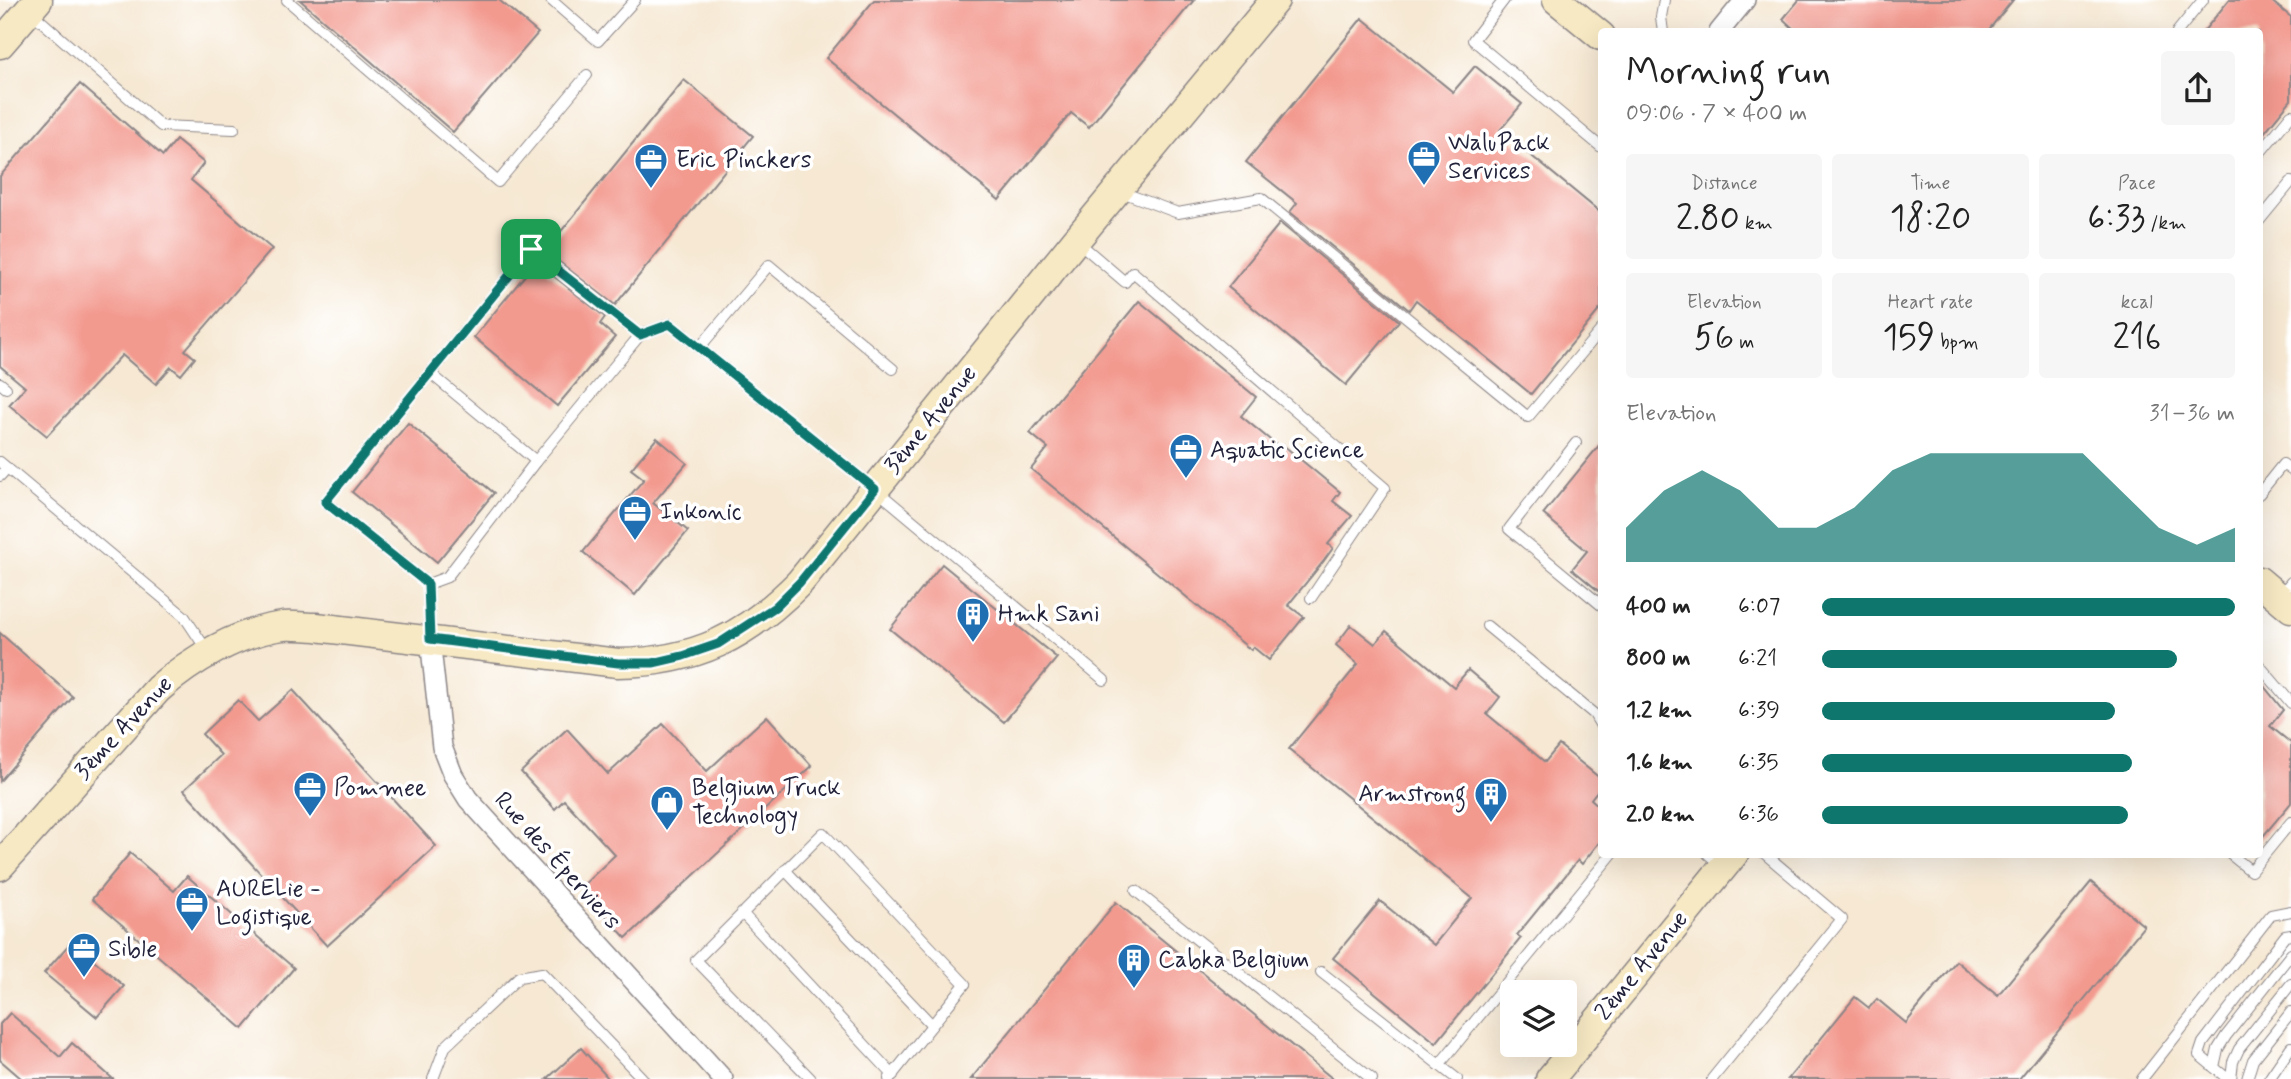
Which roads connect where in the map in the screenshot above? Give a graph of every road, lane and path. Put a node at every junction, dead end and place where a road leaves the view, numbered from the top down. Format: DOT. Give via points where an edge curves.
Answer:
graph roads {
  1 [pos="287,0"];
  2 [pos="551,0"];
  3 [pos="635,0"];
  4 [pos="1275,0"];
  5 [pos="1504,0"];
  6 [pos="1557,0"];
  7 [pos="1664,0"];
  8 [pos="1745,0"];
  9 [pos="2203,0"];
  10 [pos="33,5"];
  11 [pos="1662,28"];
  12 [pos="1722,28"];
  13 [pos="2180,28"];
  14 [pos="1598,34"];
  15 [pos="0,44"];
  16 [pos="587,75"];
  17 [pos="2291,115"];
  18 [pos="234,129"];
  19 [pos="1598,144"];
  20 [pos="2263,149"];
  21 [pos="2291,182"];
  22 [pos="1118,191"];
  23 [pos="2263,216"];
  24 [pos="1076,240"];
  25 [pos="1598,334"];
  26 [pos="640,335"];
  27 [pos="700,347"];
  28 [pos="893,369"];
  29 [pos="430,373"];
  30 [pos="1576,443"];
  31 [pos="536,461"];
  32 [pos="2,468"];
  33 [pos="2291,470"];
  34 [pos="875,489"];
  35 [pos="2263,489"];
  36 [pos="428,584"];
  37 [pos="1311,598"];
  38 [pos="1598,603"];
  39 [pos="1487,626"];
  40 [pos="430,639"];
  41 [pos="208,653"];
  42 [pos="2263,670"];
  43 [pos="1104,680"];
  44 [pos="2291,703"];
  45 [pos="1598,721"];
  46 [pos="2291,822"];
  47 [pos="2263,856"];
  48 [pos="1609,858"];
  49 [pos="1721,858"];
  50 [pos="1770,858"];
  51 [pos="2235,858"];
  52 [pos="2262,858"];
  53 [pos="0,866"];
  54 [pos="785,870"];
  55 [pos="1136,891"];
  56 [pos="2291,911"];
  57 [pos="742,913"];
  58 [pos="2291,935"];
  59 [pos="2291,954"];
  60 [pos="1321,972"];
  61 [pos="2291,984"];
  62 [pos="2291,1013"];
  63 [pos="932,1025"];
  64 [pos="2291,1047"];
  65 [pos="1439,1065"];
  66 [pos="2214,1068"];
  67 [pos="891,1077"];
  68 [pos="433,1079"];
  69 [pos="643,1079"];
  70 [pos="723,1079"];
  71 [pos="811,1079"];
  72 [pos="1372,1079"];
  73 [pos="1457,1079"];
  74 [pos="1550,1079"];
  75 [pos="1712,1079"];
  76 [pos="2142,1079"];
  77 [pos="2229,1079"];
  78 [pos="2247,1079"];
  79 [pos="2269,1079"];
  1 -- 16 [label="lane" via="498,182"];
  2 -- 3 [label="lane" via="598,41"];
  4 -- 22 [label="street, 3ème Avenue"];
  5 -- 19 [label="lane" via="1473,40"];
  6 -- 14 [label="street"];
  7 -- 11 [label="lane"];
  8 -- 12 [label="street"];
  9 -- 13 [label="lane"];
  10 -- 15 [label="street"];
  10 -- 18 [label="lane" via="161,126"];
  17 -- 20 [label="lane"];
  21 -- 23 [label="lane"];
  22 -- 24 [label="street, 3ème Avenue"];
  22 -- 25 [label="lane" via="1178,213 1261,198 1528,416"];
  24 -- 34 [label="street, 3ème Avenue"];
  24 -- 37 [label="lane" via="1125,282 1133,272 1385,488"];
  26 -- 27 [label="lane" via="670,324"];
  26 -- 29 [label="lane" via="531,249"];
  26 -- 31 [label="lane"];
  27 -- 28 [label="lane" via="769,265"];
  27 -- 34 [label="lane"];
  29 -- 31 [label="lane"];
  29 -- 36 [label="lane" via="325,502"];
  30 -- 38 [label="lane" via="1508,529"];
  31 -- 36 [label="lane" via="447,577"];
  32 -- 41 [label="lane" via="184,616"];
  33 -- 35 [label="lane" via="2283,464"];
  34 -- 40 [label="street, 3ème Avenue" via="775,607 718,644 683,656 653,663 618,663"];
  34 -- 43 [label="lane"];
  36 -- 40 [label="lane"];
  39 -- 45 [label="lane"];
  40 -- 41 [label="street, 3ème Avenue" via="284,626"];
  40 -- 70 [label="street, Rue des Éperviers" via="442,747 468,799"];
  41 -- 53 [label="street, 3ème Avenue" via="158,689"];
  42 -- 44 [label="lane"];
  46 -- 47 [label="lane"];
  48 -- 65 [label="lane"];
  49 -- 74 [label="street, 2ème Avenue"];
  50 -- 75 [label="lane" via="1842,919"];
  51 -- 52 [label="lane" via="2251,871"];
  54 -- 57 [label="lane"];
  54 -- 63 [label="lane"];
  54 -- 63 [label="lane" via="823,833 965,984"];
  55 -- 72 [label="lane"];
  56 -- 76 [label="lane" via="2271,915"];
  57 -- 67 [label="lane"];
  57 -- 71 [label="lane" via="696,960"];
  58 -- 66 [label="lane" via="2285,936 2203,1043 2199,1055"];
  59 -- 66 [label="lane" via="2226,1036"];
  60 -- 65 [label="lane"];
  61 -- 77 [label="lane" via="2239,1049"];
  62 -- 78 [label="lane" via="2253,1060"];
  63 -- 67 [label="lane"];
  64 -- 79 [label="lane"];
  65 -- 73 [label="lane"];
  66 -- 77 [label="lane"];
  68 -- 69 [label="lane" via="445,1047 519,977 542,973"];
}
